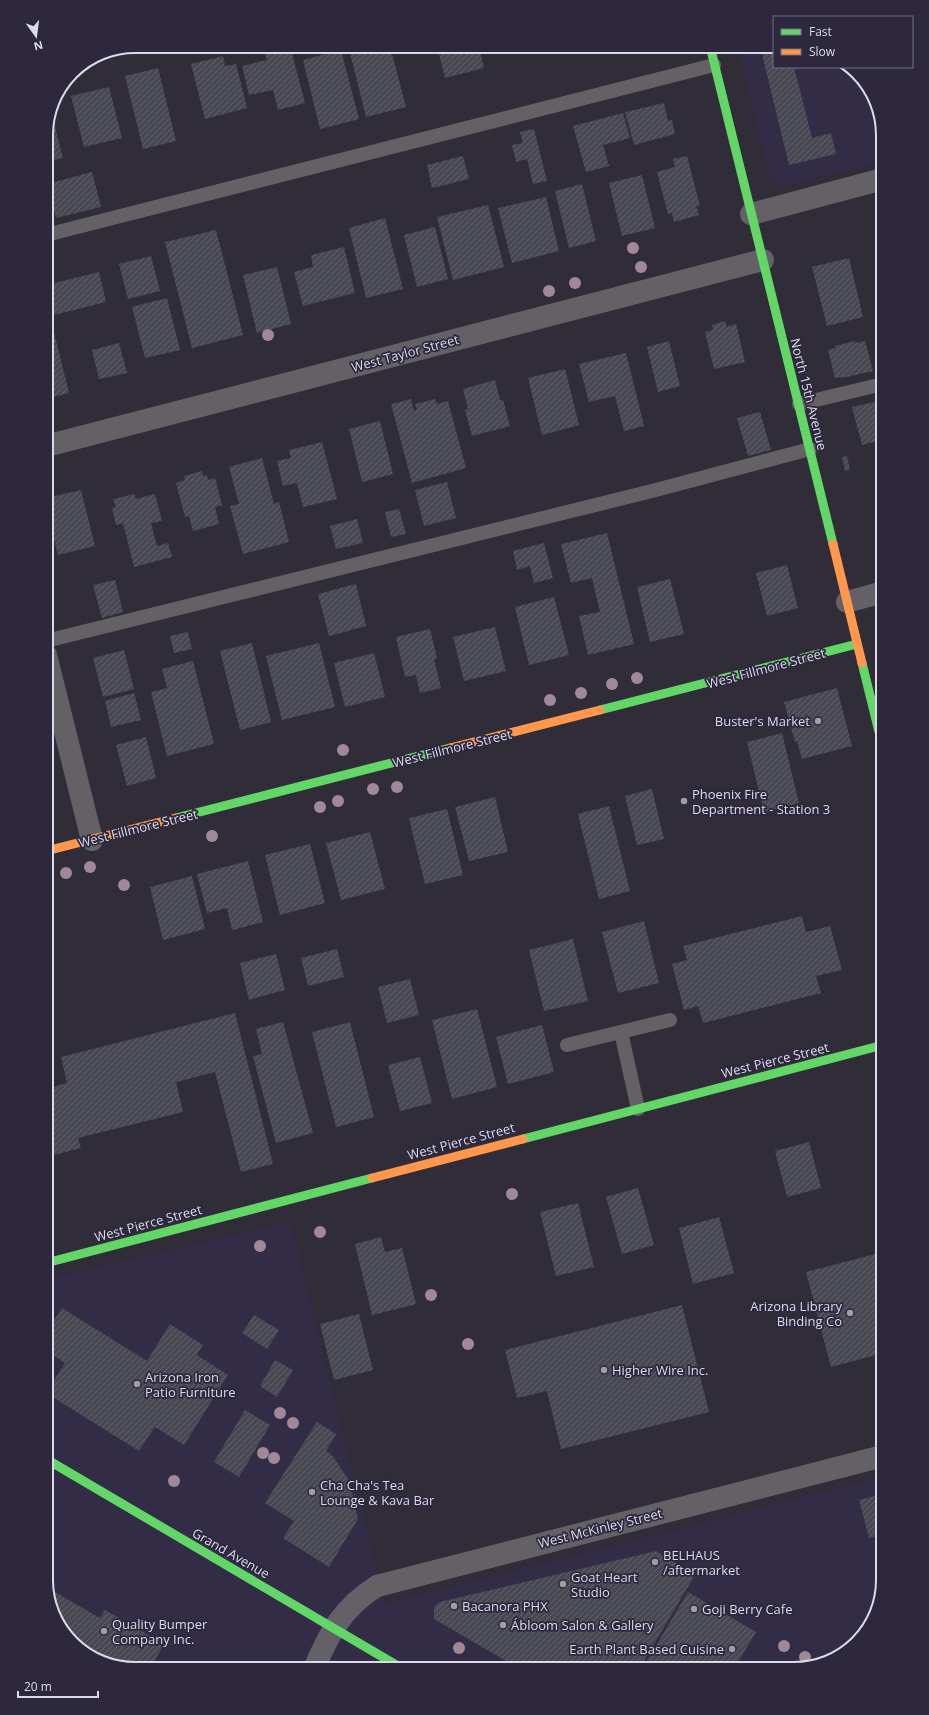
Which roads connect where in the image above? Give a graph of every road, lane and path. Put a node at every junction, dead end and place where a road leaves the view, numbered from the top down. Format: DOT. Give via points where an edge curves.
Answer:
graph roads {
  1 [pos="712,53"];
  2 [pos="714,64"];
  3 [pos="876,181"];
  4 [pos="752,214"];
  5 [pos="53,233"];
  6 [pos="763,260"];
  7 [pos="876,386"];
  8 [pos="799,404"];
  9 [pos="53,444"];
  10 [pos="810,449"];
  11 [pos="876,594"];
  12 [pos="847,602"];
  13 [pos="53,639"];
  14 [pos="857,644"];
  15 [pos="53,683"];
  16 [pos="876,720"];
  17 [pos="92,840"];
  18 [pos="53,849"];
  19 [pos="670,1020"];
  20 [pos="621,1032"];
  21 [pos="567,1045"];
  22 [pos="876,1047"];
  23 [pos="638,1109"];
  24 [pos="53,1261"];
  25 [pos="876,1458"];
  26 [pos="53,1463"];
  27 [pos="333,1628"];
  28 [pos="317,1662"];
  29 [pos="391,1662"];
  1 -- 2 [label="street, North 15th Avenue"];
  2 -- 4 [label="street, North 15th Avenue"];
  2 -- 5 [label="lane"];
  3 -- 4 [label="street"];
  4 -- 6 [label="street, North 15th Avenue"];
  6 -- 8 [label="street, North 15th Avenue"];
  6 -- 9 [label="street, West Taylor Street"];
  7 -- 8 [label="lane"];
  8 -- 10 [label="street, North 15th Avenue"];
  10 -- 12 [label="street, North 15th Avenue"];
  10 -- 13 [label="lane" via="652,491"];
  11 -- 12 [label="street"];
  12 -- 14 [label="street, North 15th Avenue"];
  14 -- 16 [label="street, North 15th Avenue"];
  14 -- 17 [label="street, West Fillmore Street"];
  15 -- 17 [label="street"];
  17 -- 18 [label="street, West Fillmore Street"];
  19 -- 20 [label="lane"];
  20 -- 21 [label="lane"];
  20 -- 23 [label="lane"];
  22 -- 23 [label="street, West Pierce Street"];
  23 -- 24 [label="street, West Pierce Street"];
  25 -- 27 [label="street, West McKinley Street" via="377,1586 358,1598"];
  26 -- 27 [label="street, Grand Avenue"];
  27 -- 28 [label="street, West McKinley Street"];
  27 -- 29 [label="street, Grand Avenue"];
}
